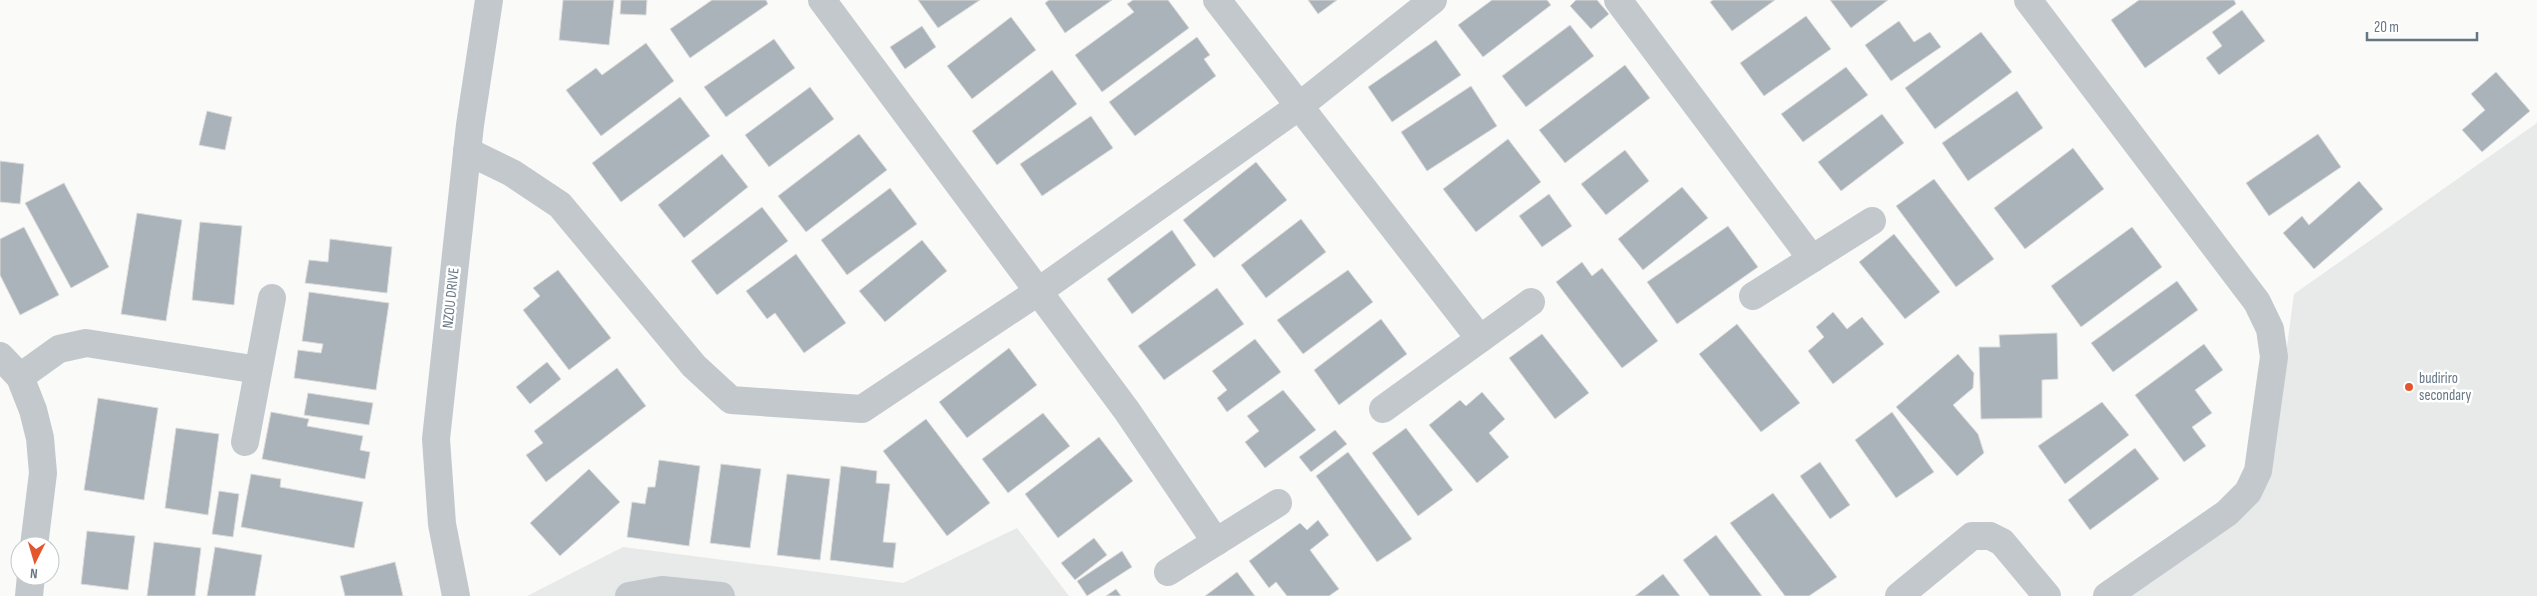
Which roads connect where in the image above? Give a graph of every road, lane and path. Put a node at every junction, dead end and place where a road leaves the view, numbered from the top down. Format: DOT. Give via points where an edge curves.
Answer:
graph roads {
  1 [pos="489,0"];
  2 [pos="822,0"];
  3 [pos="1217,0"];
  4 [pos="1433,0"];
  5 [pos="1618,0"];
  6 [pos="2028,0"];
  7 [pos="1298,107"];
  8 [pos="467,151"];
  9 [pos="1872,221"];
  10 [pos="1812,259"];
  11 [pos="1039,291"];
  12 [pos="1753,296"];
  13 [pos="272,298"];
  14 [pos="1530,302"];
  15 [pos="1480,339"];
  16 [pos="0,356"];
  17 [pos="258,370"];
  18 [pos="20,377"];
  19 [pos="1383,409"];
  20 [pos="245,442"];
  21 [pos="1278,503"];
  22 [pos="35,536"];
  23 [pos="1216,542"];
  24 [pos="1168,572"];
  25 [pos="456,596"];
  26 [pos="629,596"];
  27 [pos="721,596"];
  28 [pos="1899,596"];
  29 [pos="2047,596"];
  30 [pos="2107,596"];
  1 -- 8 [label="street, NZOU DRIVE"];
  2 -- 11 [label="street"];
  3 -- 7 [label="street"];
  4 -- 7 [label="street"];
  5 -- 10 [label="street"];
  6 -- 30 [label="street" via="2257,302 2270,329 2274,357 2258,471 2248,492 2228,513"];
  7 -- 11 [label="street"];
  7 -- 15 [label="street"];
  8 -- 11 [label="street" via="512,173 560,205 694,366 732,400 862,409"];
  8 -- 25 [label="street, NZOU DRIVE" via="436,439 442,524"];
  9 -- 10 [label="street"];
  10 -- 12 [label="street"];
  11 -- 23 [label="street" via="1127,411"];
  13 -- 17 [label="street"];
  14 -- 15 [label="street"];
  15 -- 19 [label="street"];
  16 -- 18 [label="street"];
  17 -- 18 [label="street" via="86,343 59,349"];
  17 -- 20 [label="street"];
  18 -- 22 [label="street" via="33,410 42,455"];
  21 -- 23 [label="street"];
  23 -- 24 [label="street"];
  26 -- 27 [label="street" via="662,590"];
  28 -- 29 [label="street" via="1972,536 1990,536 2002,542"];
}
